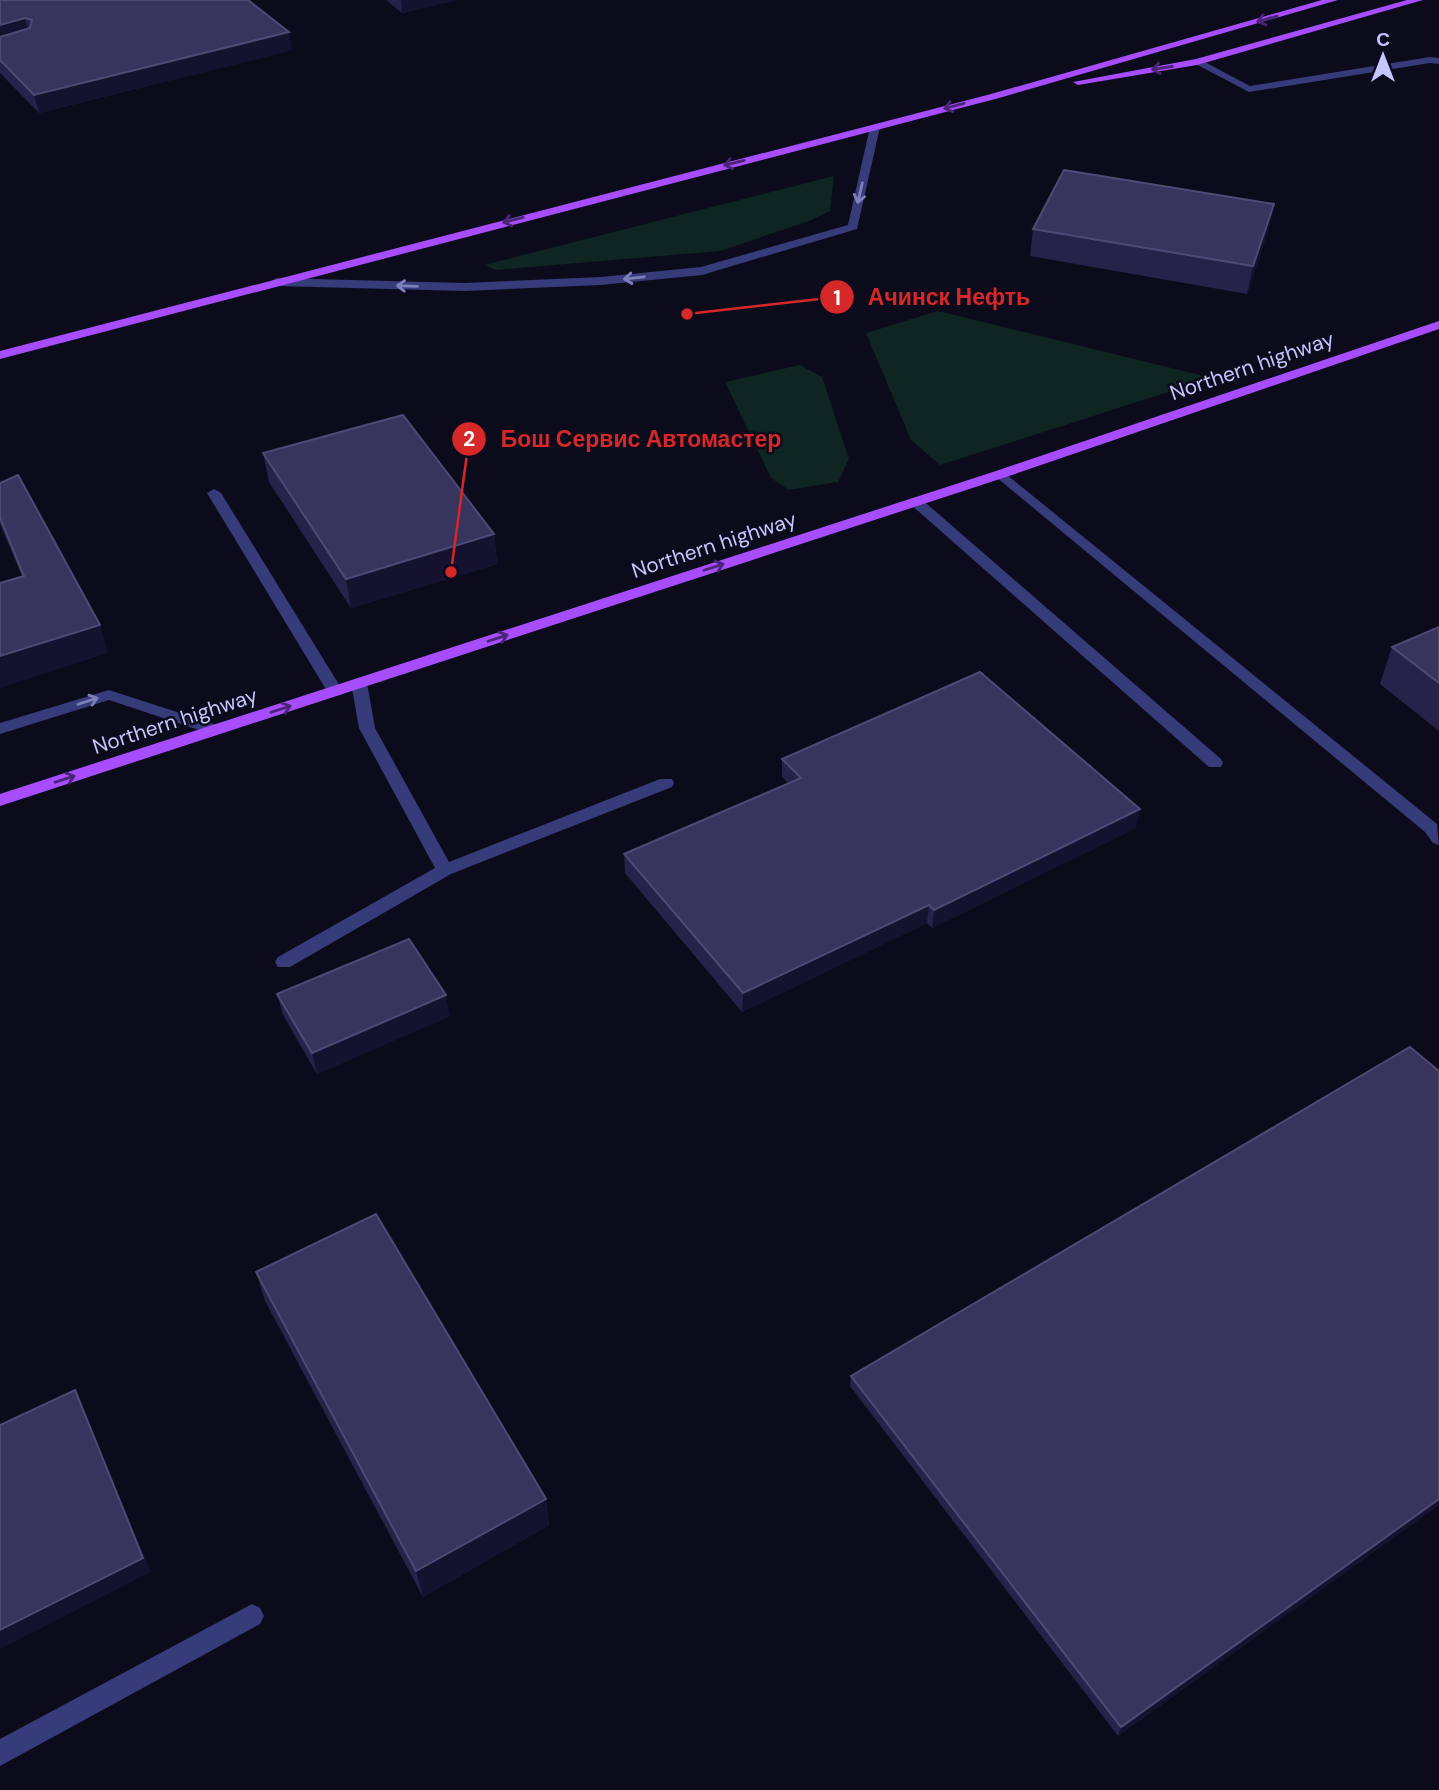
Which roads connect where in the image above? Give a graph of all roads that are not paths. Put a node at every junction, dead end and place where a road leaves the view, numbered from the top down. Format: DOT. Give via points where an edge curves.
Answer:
graph roads {
  1 [pos="1333,0"];
  2 [pos="1418,0"];
  3 [pos="1439,61"];
  4 [pos="1197,62"];
  5 [pos="995,96"];
  6 [pos="875,127"];
  7 [pos="276,282"];
  8 [pos="1439,325"];
  9 [pos="0,355"];
  10 [pos="1001,474"];
  11 [pos="214,493"];
  12 [pos="915,501"];
  13 [pos="359,683"];
  14 [pos="335,691"];
  15 [pos="0,729"];
  16 [pos="214,730"];
  17 [pos="1214,763"];
  18 [pos="666,783"];
  19 [pos="0,800"];
  20 [pos="1439,839"];
  21 [pos="445,870"];
  22 [pos="284,962"];
  23 [pos="252,1616"];
  24 [pos="0,1754"];
  1 -- 5 [label="main road, one-way"];
  2 -- 4 [label="main road"];
  3 -- 4 [label="lane" via="1249,89"];
  4 -- 5 [label="main road, one-way"];
  5 -- 6 [label="main road, one-way"];
  6 -- 7 [label="main road, one-way"];
  6 -- 7 [label="lane, one-way" via="853,227 702,271 465,287"];
  7 -- 9 [label="main road"];
  8 -- 10 [label="main road, Northern highway"];
  10 -- 12 [label="main road, Northern highway"];
  10 -- 20 [label="lane"];
  11 -- 14 [label="lane"];
  13 -- 12 [label="main road, Northern highway, one-way"];
  12 -- 17 [label="lane"];
  13 -- 14 [label="main road, Northern highway"];
  13 -- 21 [label="lane" via="367,727"];
  16 -- 14 [label="main road, Northern highway, one-way"];
  15 -- 16 [label="lane, one-way" via="109,695"];
  19 -- 16 [label="main road, Northern highway, one-way"];
  18 -- 21 [label="lane"];
  21 -- 22 [label="lane"];
  23 -- 24 [label="lane"];
}
